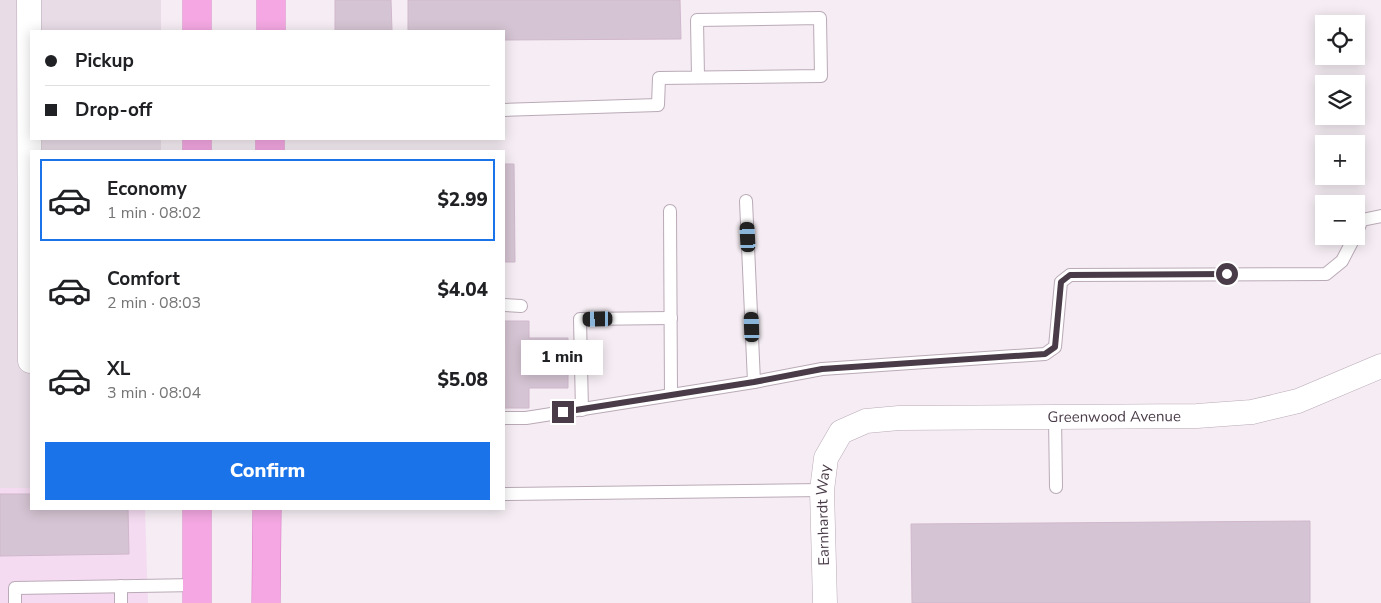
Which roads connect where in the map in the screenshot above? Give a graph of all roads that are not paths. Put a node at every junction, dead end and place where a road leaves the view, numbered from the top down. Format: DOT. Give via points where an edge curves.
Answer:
graph roads {
  1 [pos="29,0"];
  2 [pos="197,0"];
  3 [pos="271,0"];
  4 [pos="197,30"];
  5 [pos="270,30"];
  6 [pos="30,75"];
  7 [pos="698,77"];
  8 [pos="30,110"];
  9 [pos="505,110"];
  10 [pos="746,201"];
  11 [pos="670,211"];
  12 [pos="1381,216"];
  13 [pos="1365,219"];
  14 [pos="1350,245"];
  15 [pos="505,305"];
  16 [pos="520,306"];
  17 [pos="671,318"];
  18 [pos="30,361"];
  19 [pos="1381,366"];
  20 [pos="754,382"];
  21 [pos="671,395"];
  22 [pos="582,410"];
  23 [pos="1055,417"];
  24 [pos="505,418"];
  25 [pos="841,432"];
  26 [pos="1056,487"];
  27 [pos="822,490"];
  28 [pos="505,494"];
  29 [pos="197,510"];
  30 [pos="267,510"];
  31 [pos="121,586"];
  32 [pos="197,594"];
  33 [pos="15,603"];
  34 [pos="121,603"];
  35 [pos="266,603"];
  36 [pos="825,603"];
  1 -- 6 [label="street"];
  2 -- 4 [label="main road"];
  3 -- 5 [label="main road"];
  6 -- 8 [label="street"];
  7 -- 7 [label="lane" via="697,20 820,18 822,76"];
  7 -- 9 [label="lane" via="658,78 658,105"];
  8 -- 18 [label="street"];
  10 -- 20 [label="lane"];
  11 -- 17 [label="lane"];
  12 -- 13 [label="lane"];
  14 -- 20 [label="lane" via="1342,261 1326,274 1070,275 1061,282 1055,347 1045,354 822,369"];
  15 -- 16 [label="lane"];
  17 -- 21 [label="lane"];
  17 -- 22 [label="lane" via="580,319"];
  19 -- 23 [label="street, Greenwood Avenue" via="1298,401 1252,412 1197,416"];
  20 -- 21 [label="lane"];
  21 -- 22 [label="lane"];
  22 -- 24 [label="lane"];
  23 -- 25 [label="street, Greenwood Avenue" via="899,418 866,421"];
  23 -- 26 [label="lane"];
  25 -- 27 [label="street, Earnhardt Way" via="826,458"];
  27 -- 28 [label="lane"];
  27 -- 36 [label="street, Earnhardt Way"];
  29 -- 32 [label="main road"];
  30 -- 35 [label="main road"];
  31 -- 32 [label="lane"];
  31 -- 33 [label="lane" via="15,588"];
  31 -- 34 [label="lane"];
}
